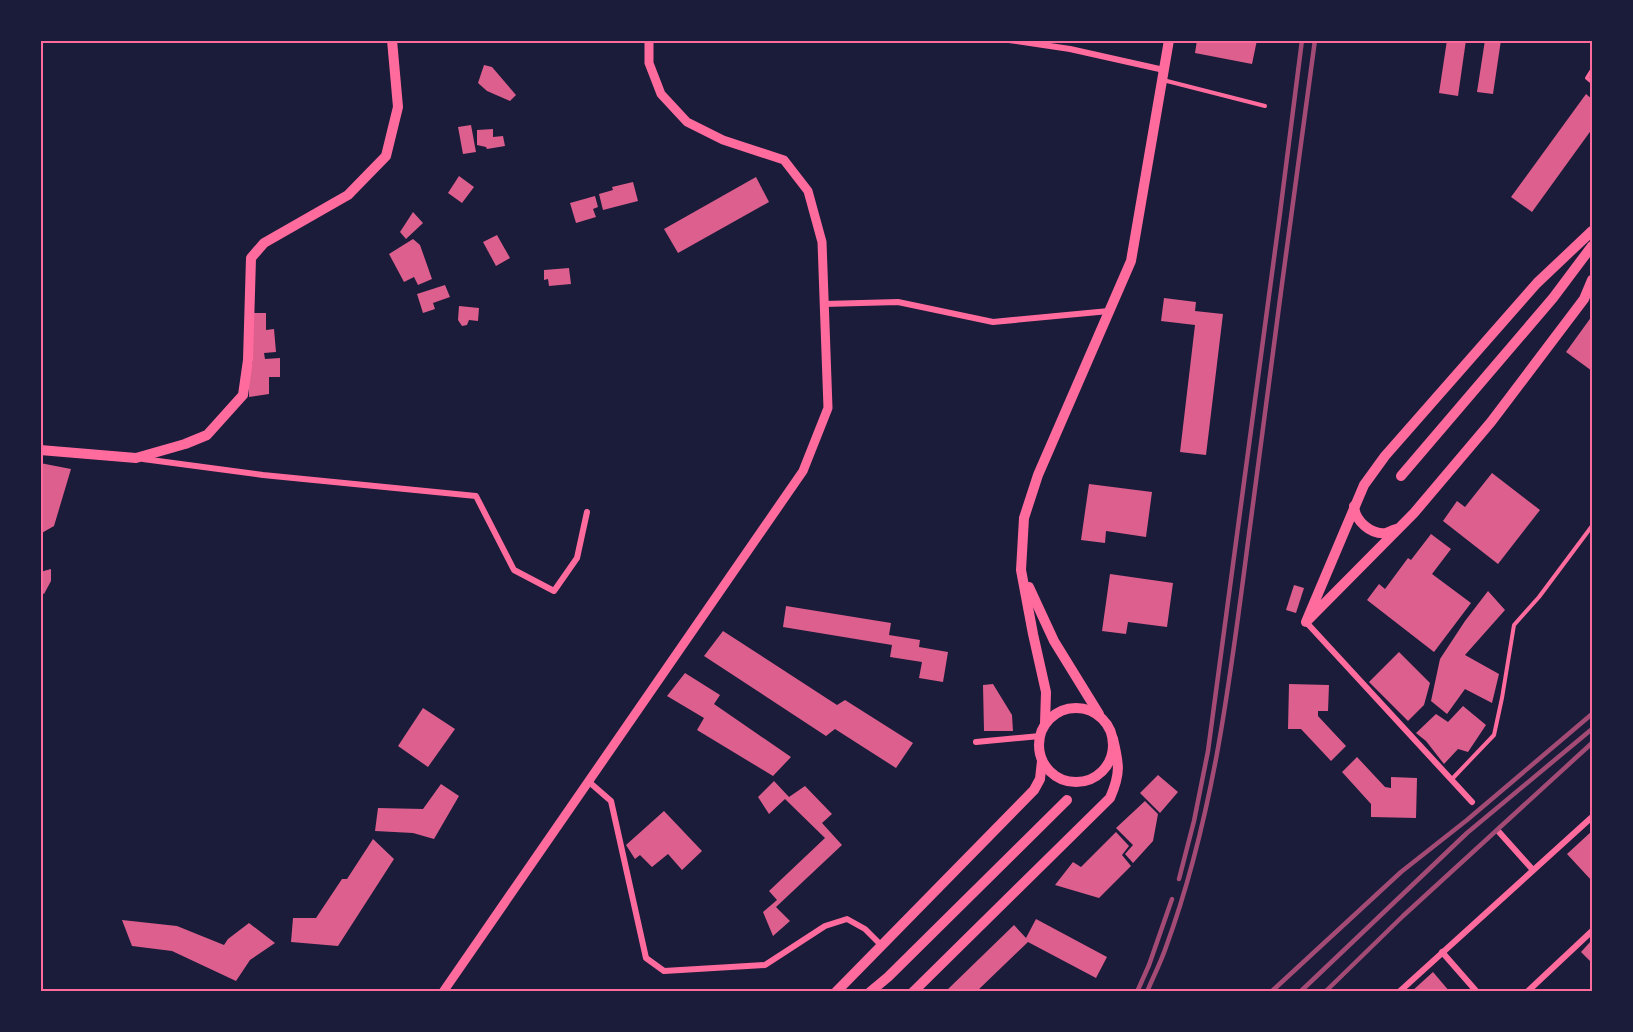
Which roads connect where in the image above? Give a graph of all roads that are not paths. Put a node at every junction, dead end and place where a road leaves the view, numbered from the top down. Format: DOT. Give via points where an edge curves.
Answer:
graph roads {
  1 [pos="392,40"];
  2 [pos="650,40"];
  3 [pos="1009,40"];
  4 [pos="1169,40"];
  5 [pos="1593,70"];
  6 [pos="1163,75"];
  7 [pos="1593,82"];
  8 [pos="1265,106"];
  9 [pos="1593,231"];
  10 [pos="1593,246"];
  11 [pos="1593,280"];
  12 [pos="824,304"];
  13 [pos="1110,311"];
  14 [pos="40,450"];
  15 [pos="136,458"];
  16 [pos="1401,476"];
  17 [pos="1354,506"];
  18 [pos="587,513"];
  19 [pos="1414,513"];
  20 [pos="1593,526"];
  21 [pos="1021,570"];
  22 [pos="1306,622"];
  23 [pos="1101,717"];
  24 [pos="1045,724"];
  25 [pos="1040,736"];
  26 [pos="1113,738"];
  27 [pos="976,742"];
  28 [pos="1042,761"];
  29 [pos="1452,779"];
  30 [pos="588,781"];
  31 [pos="1067,800"];
  32 [pos="1472,802"];
  33 [pos="1593,817"];
  34 [pos="1499,832"];
  35 [pos="1533,870"];
  36 [pos="1593,932"];
  37 [pos="881,945"];
  38 [pos="1442,952"];
  39 [pos="888,977"];
  40 [pos="443,992"];
  41 [pos="836,992"];
  42 [pos="870,992"];
  43 [pos="878,992"];
  44 [pos="913,992"];
  45 [pos="1399,992"];
  46 [pos="1477,992"];
  47 [pos="1527,992"];
  1 -- 15 [label="main road" via="398,107 386,156 348,195 264,243 251,258 243,394 207,435"];
  2 -- 12 [label="street" via="649,63 661,94 687,122 723,140 784,160 808,191 822,242"];
  3 -- 6 [label="street" via="1070,50"];
  4 -- 6 [label="main road"];
  5 -- 7 [label="lane" via="1587,78"];
  6 -- 8 [label="lane"];
  6 -- 13 [label="main road" via="1131,261"];
  9 -- 17 [label="main road" via="1538,283 1385,456"];
  10 -- 16 [label="main road"];
  11 -- 19 [label="main road" via="1584,299 1491,422"];
  12 -- 13 [label="street" via="898,302 993,322"];
  12 -- 30 [label="street" via="828,408 803,471"];
  13 -- 21 [label="main road" via="1038,475 1024,518"];
  14 -- 15 [label="main road"];
  15 -- 18 [label="street" via="476,496 514,570 554,591 577,558"];
  17 -- 19 [label="main road" via="1362,524 1384,533 1396,529"];
  17 -- 22 [label="main road"];
  19 -- 22 [label="main road"];
  20 -- 29 [label="lane" via="1514,625 1494,735"];
  21 -- 23 [label="main road" via="1054,641"];
  21 -- 24 [label="main road" via="1046,692"];
  22 -- 29 [label="street"];
  23 -- 24 [label="main road" via="1090,710 1065,709"];
  23 -- 26 [label="main road"];
  24 -- 25 [label="main road"];
  25 -- 27 [label="street"];
  25 -- 28 [label="main road"];
  26 -- 28 [label="main road" via="1109,762 1093,778 1082,782 1059,778"];
  26 -- 44 [label="main road" via="1118,763 1117,781 1110,798"];
  28 -- 37 [label="main road" via="1034,790"];
  29 -- 32 [label="street"];
  30 -- 37 [label="street" via="611,801 646,958 664,971 765,965 825,926 847,919"];
  30 -- 40 [label="street"];
  31 -- 39 [label="main road"];
  33 -- 35 [label="street"];
  34 -- 35 [label="street"];
  35 -- 38 [label="street"];
  36 -- 47 [label="street"];
  37 -- 41 [label="main road"];
  38 -- 45 [label="street"];
  38 -- 46 [label="street"];
  39 -- 42 [label="main road"];
  39 -- 43 [label="main road"];
}
